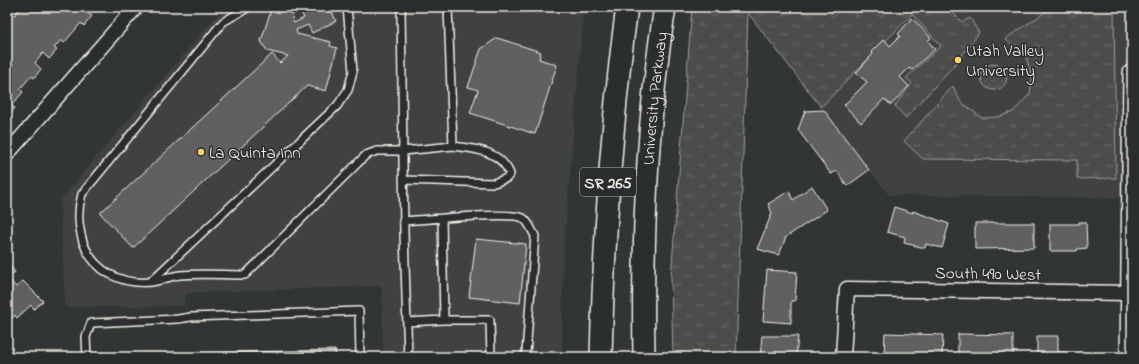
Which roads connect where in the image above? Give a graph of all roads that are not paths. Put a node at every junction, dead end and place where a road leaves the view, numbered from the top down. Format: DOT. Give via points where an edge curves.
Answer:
graph roads {
  1 [pos="136,7"];
  2 [pos="248,7"];
  3 [pos="347,7"];
  4 [pos="401,7"];
  5 [pos="448,7"];
  6 [pos="627,7"];
  7 [pos="665,7"];
  8 [pos="1132,73"];
  9 [pos="453,146"];
  10 [pos="403,151"];
  11 [pos="7,154"];
  12 [pos="403,180"];
  13 [pos="442,218"];
  14 [pos="403,221"];
  15 [pos="150,282"];
  16 [pos="1130,293"];
  17 [pos="444,320"];
  18 [pos="407,322"];
  19 [pos="87,357"];
  20 [pos="360,357"];
  21 [pos="408,357"];
  22 [pos="491,357"];
  23 [pos="524,357"];
  24 [pos="601,357"];
  25 [pos="644,357"];
  26 [pos="843,357"];
  27 [pos="1129,357"];
  1 -- 11 [label="street"];
  2 -- 15 [label="lane" via="223,22 82,194 78,209 79,229 87,252 104,272 125,281"];
  3 -- 15 [label="lane" via="353,71 348,90 337,106"];
  4 -- 10 [label="lane"];
  5 -- 9 [label="lane"];
  6 -- 24 [label="main road, SR 265" via="611,137"];
  7 -- 25 [label="main road, University Parkway / SR 265" via="647,158 643,266"];
  8 -- 16 [label="street"];
  9 -- 10 [label="lane"];
  9 -- 12 [label="lane" via="480,149 505,163 510,174 507,178 494,183"];
  10 -- 12 [label="lane"];
  10 -- 15 [label="lane" via="377,151 366,155 245,275 181,275"];
  12 -- 14 [label="lane"];
  13 -- 14 [label="lane"];
  13 -- 17 [label="lane"];
  13 -- 23 [label="lane" via="521,217 528,222 535,236"];
  14 -- 18 [label="lane"];
  16 -- 26 [label="street, South 490 West" via="847,289"];
  16 -- 27 [label="street"];
  17 -- 18 [label="lane"];
  17 -- 22 [label="lane" via="490,320"];
  18 -- 21 [label="lane"];
  19 -- 20 [label="lane" via="86,337 91,323 359,311"];
}
